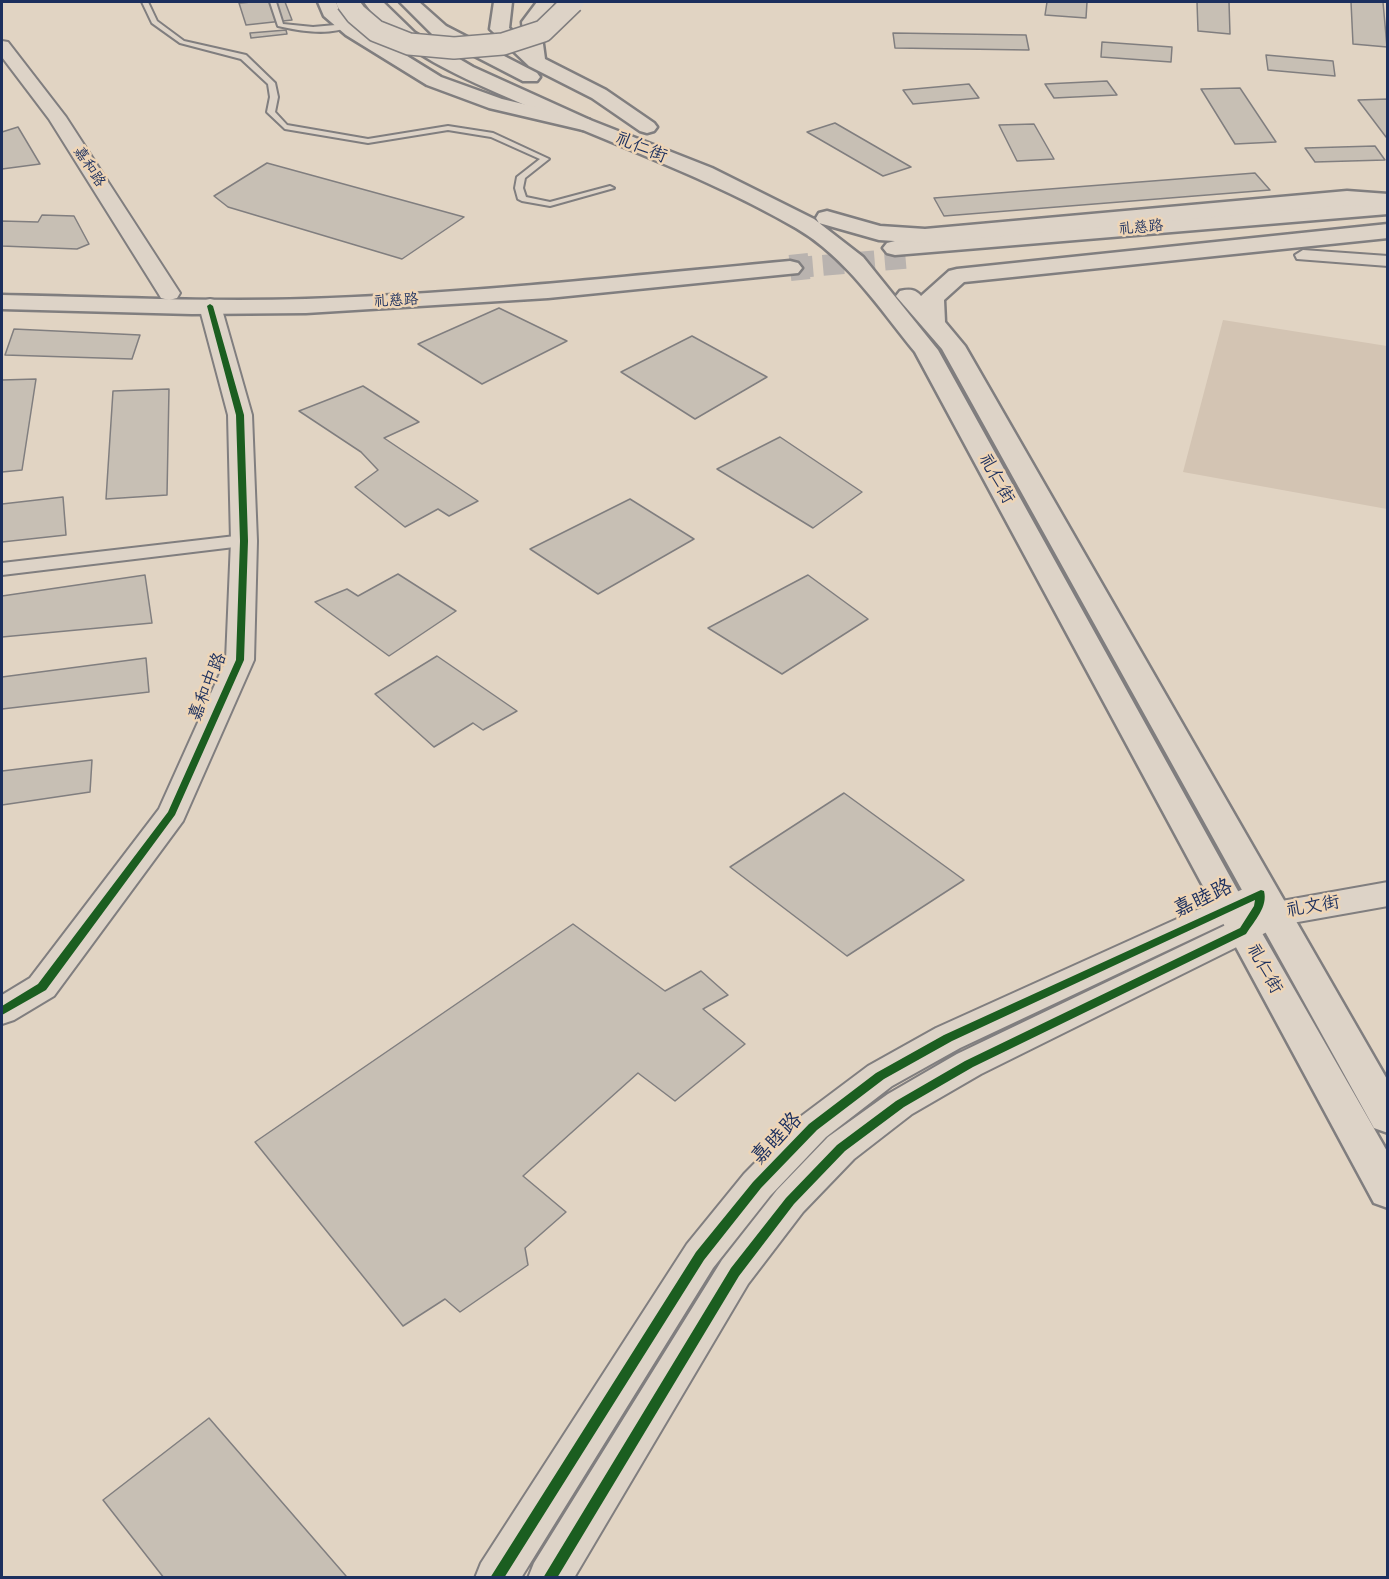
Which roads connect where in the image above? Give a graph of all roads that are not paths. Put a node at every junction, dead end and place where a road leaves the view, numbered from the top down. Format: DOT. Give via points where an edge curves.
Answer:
graph roads {
  1 [pos="145,2"];
  2 [pos="273,2"];
  3 [pos="327,2"];
  4 [pos="347,2"];
  5 [pos="373,2"];
  6 [pos="409,2"];
  7 [pos="503,2"];
  8 [pos="546,2"];
  9 [pos="573,2"];
  10 [pos="347,26"];
  11 [pos="2,46"];
  12 [pos="536,62"];
  13 [pos="583,124"];
  14 [pos="647,127"];
  15 [pos="610,188"];
  16 [pos="1388,201"];
  17 [pos="1388,207"];
  18 [pos="827,218"];
  19 [pos="1388,219"];
  20 [pos="1388,231"];
  21 [pos="1303,255"];
  22 [pos="1388,261"];
  23 [pos="2,288"];
  24 [pos="169,293"];
  25 [pos="2,302"];
  26 [pos="210,306"];
  27 [pos="933,323"];
  28 [pos="244,541"];
  29 [pos="2,569"];
  30 [pos="1388,894"];
  31 [pos="1252,911"];
  32 [pos="2,1011"];
  33 [pos="1388,1117"];
  34 [pos="1388,1191"];
  35 [pos="496,1578"];
  36 [pos="549,1578"];
  1 -- 15 [label="lane" via="153,22 182,42 243,57 271,83 271,112 285,127 368,141 448,129 493,135 545,159 521,177 522,199 550,204"];
  2 -- 10 [label="lane" via="280,25 319,31"];
  3 -- 10 [label="main road" via="331,12"];
  4 -- 9 [label="main road, bridge" via="376,31 409,44 454,48 503,44 543,31"];
  5 -- 13 [label="main road, 礼仁街" via="408,37 466,71"];
  6 -- 14 [label="main road, 礼仁街" via="439,30 527,76"];
  7 -- 12 [label="main road" via="499,29"];
  8 -- 12 [label="main road" via="531,22"];
  10 -- 13 [label="main road" via="434,81 496,104"];
  11 -- 24 [label="street, 嘉和路" via="57,117"];
  12 -- 14 [label="main road" via="599,94"];
  13 -- 31 [label="main road, 礼仁街" via="704,173 806,224 855,262 926,350"];
  14 -- 18 [label="main road, 礼仁街" via="723,161"];
  16 -- 18 [label="main road" via="1347,198 925,236 879,233"];
  17 -- 19 [label="main road, 礼慈路" via="901,253"];
  18 -- 27 [label="main road, 礼仁街" via="874,259"];
  20 -- 27 [label="main road" via="957,276 932,298"];
  21 -- 22 [label="street"];
  23 -- 24 [label="main road, 礼慈路"];
  24 -- 26 [label="main road, 礼慈路" via="290,294 783,263 523,293 304,306"];
  25 -- 26 [label="main road, 礼慈路"];
  26 -- 28 [label="street, 嘉和中路" via="240,415"];
  27 -- 31 [label="main road, 礼仁街" via="954,345"];
  28 -- 29 [label="street"];
  28 -- 32 [label="street, 嘉和中路" via="240,660 172,813 42,987"];
  30 -- 31 [label="street, 礼文街"];
  31 -- 33 [label="main road, 礼仁街"];
  31 -- 34 [label="main road, 礼仁街"];
  31 -- 35 [label="street, 嘉睦路" via="948,1038 880,1076 813,1126 700,1256"];
  31 -- 36 [label="street" via="969,1064 900,1104 841,1148 790,1201 735,1272"];
}
